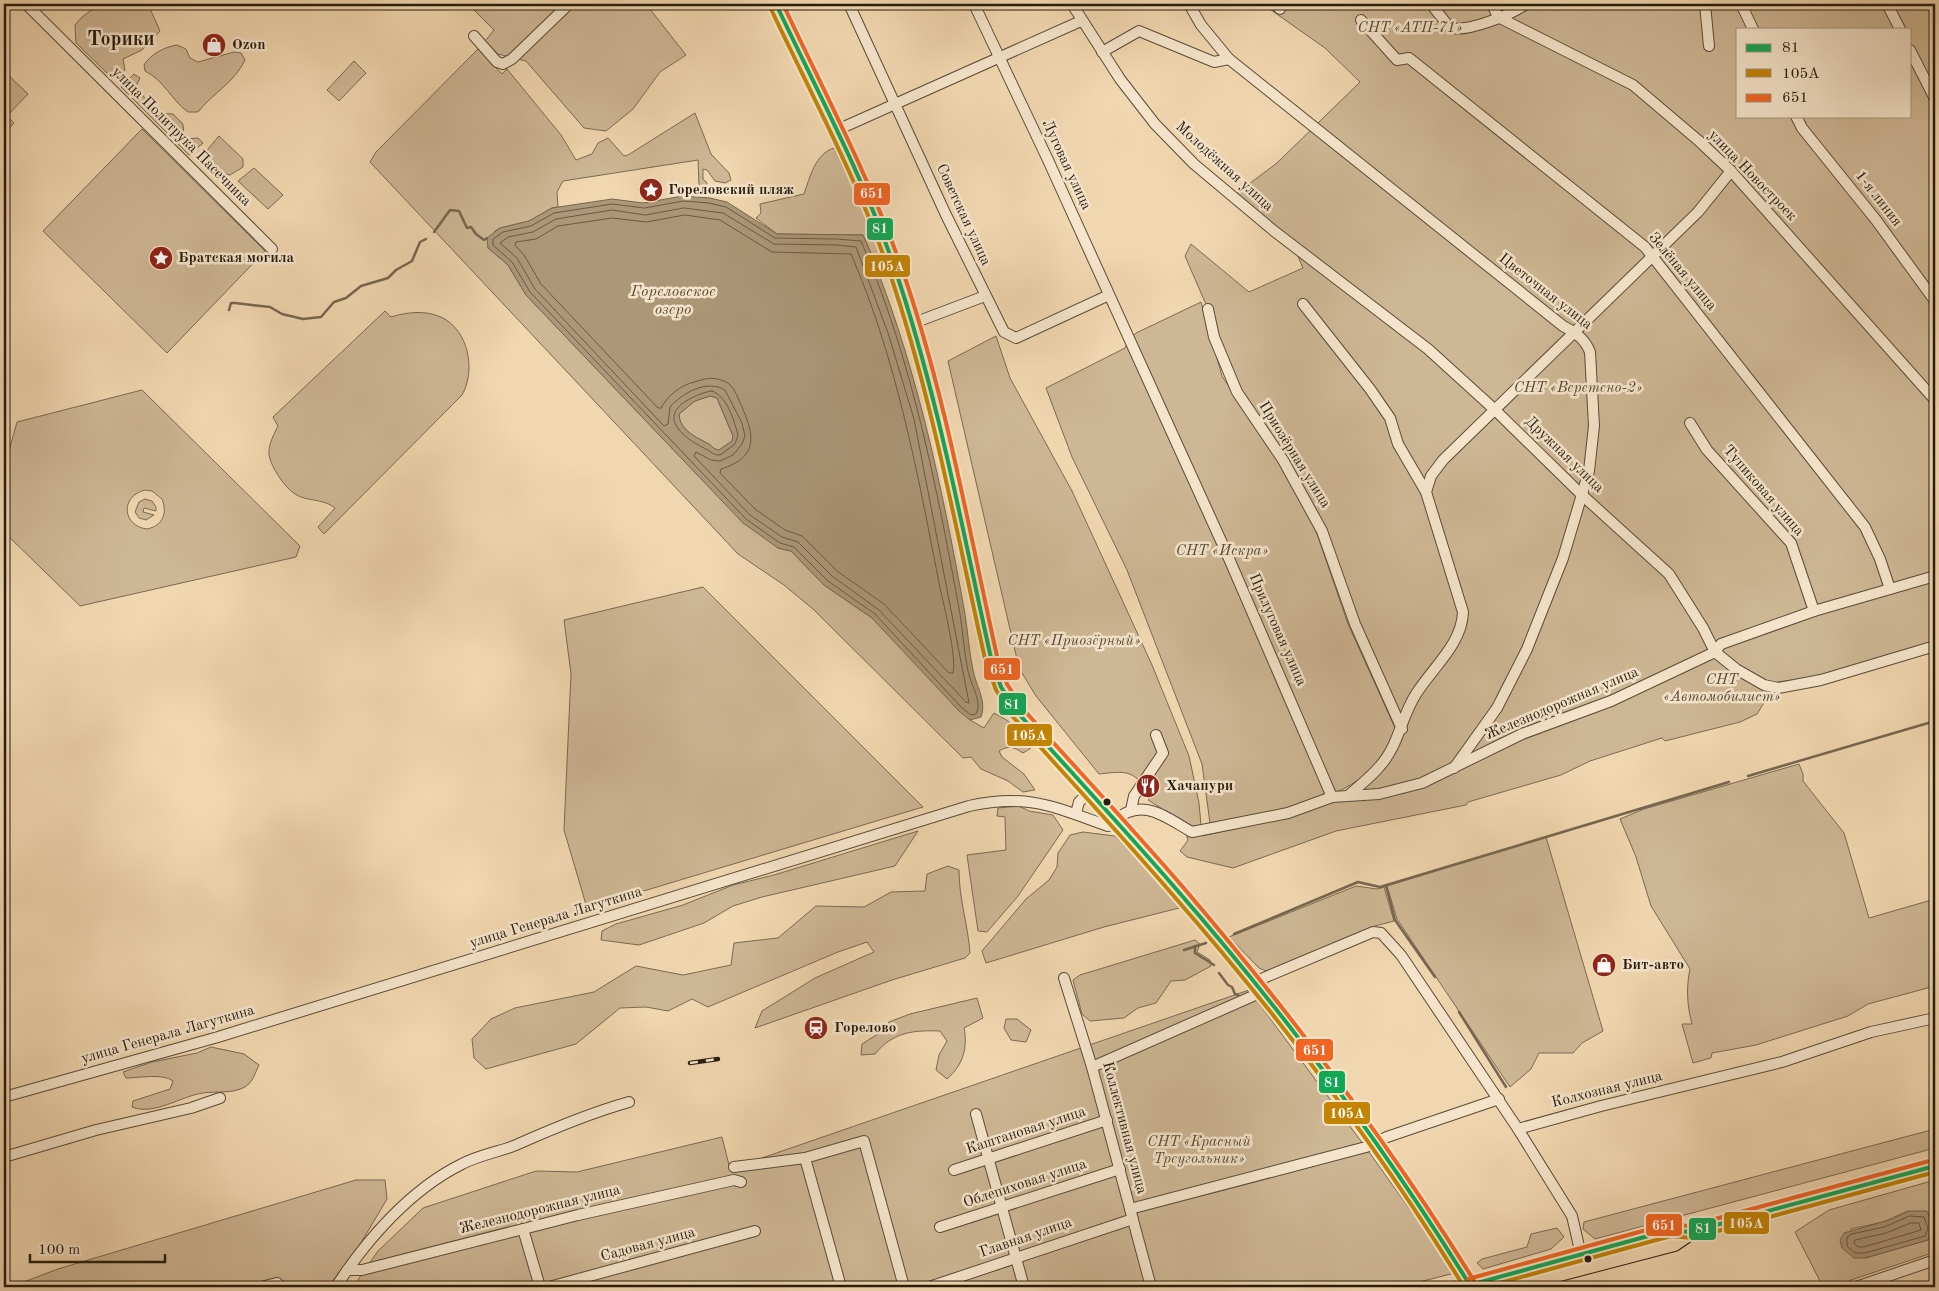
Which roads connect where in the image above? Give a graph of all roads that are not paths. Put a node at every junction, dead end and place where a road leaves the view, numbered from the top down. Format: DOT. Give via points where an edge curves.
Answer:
graph roads {
  1 [pos="26,4"];
  2 [pos="569,4"];
  3 [pos="776,4"];
  4 [pos="849,4"];
  5 [pos="974,4"];
  6 [pos="1072,4"];
  7 [pos="1189,4"];
  8 [pos="1431,4"];
  9 [pos="1492,4"];
  10 [pos="1526,4"];
  11 [pos="1705,4"];
  12 [pos="1740,4"];
  13 [pos="1887,4"];
  14 [pos="1498,17"];
  15 [pos="1361,20"];
  16 [pos="1081,21"];
  17 [pos="1752,28"];
  18 [pos="1899,28"];
  19 [pos="474,36"];
  20 [pos="1709,46"];
  21 [pos="1102,52"];
  22 [pos="1912,54"];
  23 [pos="1000,58"];
  24 [pos="1228,59"];
  25 [pos="1935,98"];
  26 [pos="896,104"];
  27 [pos="1797,118"];
  28 [pos="837,130"];
  29 [pos="1731,171"];
  30 [pos="1295,246"];
  31 [pos="272,249"];
  32 [pos="1652,258"];
  33 [pos="1109,294"];
  34 [pos="985,296"];
  35 [pos="1935,301"];
  36 [pos="1303,304"];
  37 [pos="1208,309"];
  38 [pos="912,324"];
  39 [pos="1575,333"];
  40 [pos="1128,340"];
  41 [pos="1935,400"];
  42 [pos="1494,408"];
  43 [pos="1690,423"];
  44 [pos="1426,492"];
  45 [pos="1582,495"];
  46 [pos="1935,576"];
  47 [pos="1890,589"];
  48 [pos="1814,611"];
  49 [pos="1935,646"];
  50 [pos="1715,652"];
  51 [pos="1402,728"];
  52 [pos="1156,734"];
  53 [pos="1454,768"];
  54 [pos="1088,793"];
  55 [pos="1349,795"];
  56 [pos="1332,797"];
  57 [pos="1131,810"];
  58 [pos="1076,813"];
  59 [pos="1115,822"];
  60 [pos="1064,978"];
  61 [pos="1258,987"];
  62 [pos="1935,1018"];
  63 [pos="1092,1066"];
  64 [pos="4,1097"];
  65 [pos="220,1098"];
  66 [pos="1499,1099"];
  67 [pos="629,1102"];
  68 [pos="976,1114"];
  69 [pos="1107,1120"];
  70 [pos="1518,1129"];
  71 [pos="1376,1143"];
  72 [pos="4,1157"];
  73 [pos="805,1158"];
  74 [pos="989,1159"];
  75 [pos="1935,1166"];
  76 [pos="734,1167"];
  77 [pos="1120,1169"];
  78 [pos="954,1170"];
  79 [pos="741,1182"];
  80 [pos="1001,1209"];
  81 [pos="1131,1214"];
  82 [pos="940,1228"];
  83 [pos="523,1229"];
  84 [pos="755,1231"];
  85 [pos="1690,1232"];
  86 [pos="1581,1255"];
  87 [pos="1016,1257"];
  88 [pos="1935,1260"];
  89 [pos="347,1270"];
  90 [pos="1468,1286"];
  91 [pos="261,1287"];
  92 [pos="280,1287"];
  93 [pos="336,1287"];
  94 [pos="540,1287"];
  95 [pos="550,1287"];
  96 [pos="841,1287"];
  97 [pos="904,1287"];
  98 [pos="929,1287"];
  99 [pos="1024,1287"];
  100 [pos="1151,1287"];
  101 [pos="1506,1287"];
  102 [pos="1856,1287"];
  1 -- 31 [label="street, улица Политрука Пасечника"];
  2 -- 19 [label="street" via="503,64 497,62"];
  3 -- 28 [label="main road"];
  4 -- 26 [label="street, Советская улица"];
  5 -- 23 [label="street, Луговая улица"];
  6 -- 16 [label="street, Молодёжная улица"];
  7 -- 24 [label="street, Цветочная улица"];
  8 -- 14 [label="street" via="1450,28 1460,30"];
  9 -- 14 [label="street"];
  10 -- 14 [label="street"];
  11 -- 20 [label="street"];
  12 -- 17 [label="street"];
  13 -- 18 [label="street"];
  14 -- 29 [label="street, улица Новостроек" via="1633,85"];
  15 -- 32 [label="street, Зелёная улица" via="1397,60 1409,58 1645,247"];
  16 -- 21 [label="street, Молодёжная улица"];
  16 -- 23 [label="street"];
  21 -- 24 [label="street" via="1139,31 1214,62"];
  21 -- 30 [label="street, Молодёжная улица" via="1155,124 1194,164"];
  22 -- 25 [label="street"];
  23 -- 26 [label="street"];
  23 -- 33 [label="street, Луговая улица"];
  24 -- 39 [label="street, Цветочная улица"];
  26 -- 28 [label="street"];
  26 -- 34 [label="street, Советская улица"];
  27 -- 35 [label="street, 1-я линия"];
  28 -- 38 [label="main road" via="895,269"];
  29 -- 32 [label="street" via="1712,197"];
  29 -- 41 [label="street, улица Новостроек"];
  30 -- 42 [label="street, Дружная улица" via="1428,349"];
  32 -- 39 [label="street"];
  32 -- 47 [label="street, Зелёная улица" via="1864,527"];
  33 -- 34 [label="street, Советская улица" via="1016,338 1004,332"];
  33 -- 40 [label="street, Луговая улица"];
  34 -- 38 [label="street"];
  36 -- 44 [label="street" via="1390,418 1398,444"];
  37 -- 51 [label="street, Приозёрная улица" via="1214,336 1237,392 1283,460 1322,531 1354,624"];
  38 -- 54 [label="main road" via="931,389 991,658 1002,687 1018,713"];
  39 -- 42 [label="street"];
  39 -- 45 [label="street, Цветочная улица" via="1586,342 1590,352 1593,416 1589,471"];
  40 -- 56 [label="street, Прилуговая улица" via="1227,554"];
  42 -- 44 [label="street" via="1443,460 1431,476"];
  42 -- 45 [label="street, Дружная улица"];
  43 -- 48 [label="street, Тупиковая улица" via="1707,450 1791,542"];
  44 -- 51 [label="street" via="1463,612 1463,625 1416,694"];
  45 -- 50 [label="street, Дружная улица" via="1669,574 1704,628"];
  45 -- 53 [label="street, Цветочная улица" via="1563,558 1527,649 1498,708"];
  46 -- 47 [label="street, Железнодорожная улица"];
  47 -- 48 [label="street, Железнодорожная улица"];
  48 -- 50 [label="street, Железнодорожная улица" via="1722,644"];
  49 -- 50 [label="street" via="1821,680 1778,688 1757,681"];
  50 -- 53 [label="street, Железнодорожная улица" via="1611,701 1522,734"];
  51 -- 55 [label="street" via="1380,766"];
  52 -- 57 [label="street" via="1163,753 1134,796"];
  53 -- 55 [label="street, Железнодорожная улица" via="1422,783 1379,794"];
  54 -- 58 [label="street" via="1079,802"];
  54 -- 59 [label="main road"];
  55 -- 56 [label="street, Железнодорожная улица"];
  56 -- 57 [label="street, Железнодорожная улица" via="1288,813 1192,832 1156,812"];
  57 -- 59 [label="street"];
  58 -- 59 [label="street, улица Генерала Лагуткина" via="1108,826"];
  58 -- 64 [label="street, улица Генерала Лагуткина" via="1025,800 996,800 970,806 218,1037"];
  59 -- 61 [label="main road"];
  60 -- 63 [label="street, Коллективная улица"];
  61 -- 63 [label="street"];
  61 -- 66 [label="street" via="1374,932 1381,933 1401,955"];
  61 -- 71 [label="main road"];
  62 -- 70 [label="street, Колхозная улица" via="1871,1032 1782,1062"];
  63 -- 69 [label="street, Коллективная улица"];
  65 -- 72 [label="street"];
  66 -- 70 [label="street"];
  66 -- 71 [label="street, Главная улица"];
  67 -- 89 [label="street" via="588,1113 462,1164 407,1203 383,1225"];
  68 -- 74 [label="street"];
  69 -- 74 [label="street, Каштановая улица"];
  69 -- 77 [label="street, Коллективная улица"];
  70 -- 86 [label="street" via="1572,1216"];
  71 -- 81 [label="street, Главная улица"];
  71 -- 90 [label="main road" via="1434,1225"];
  73 -- 76 [label="street"];
  73 -- 96 [label="street"];
  73 -- 97 [label="street" via="864,1141"];
  74 -- 78 [label="street, Каштановая улица"];
  74 -- 80 [label="street"];
  75 -- 85 [label="highway"];
  77 -- 80 [label="street, Облепиховая улица"];
  77 -- 81 [label="street, Коллективная улица"];
  79 -- 83 [label="street, Железнодорожная улица" via="734,1180"];
  80 -- 82 [label="street, Облепиховая улица"];
  80 -- 87 [label="street"];
  81 -- 87 [label="street, Главная улица"];
  81 -- 100 [label="street, Коллективная улица"];
  83 -- 89 [label="street, Железнодорожная улица" via="362,1270"];
  83 -- 94 [label="street"];
  84 -- 95 [label="street, Садовая улица"];
  85 -- 86 [label="highway" via="1670,1230"];
  85 -- 101 [label="highway" via="1674,1243"];
  86 -- 90 [label="highway"];
  87 -- 98 [label="street, Главная улица"];
  87 -- 99 [label="street"];
  88 -- 102 [label="street"];
  89 -- 93 [label="street"];
  91 -- 92 [label="street" via="277,1283"];
}
